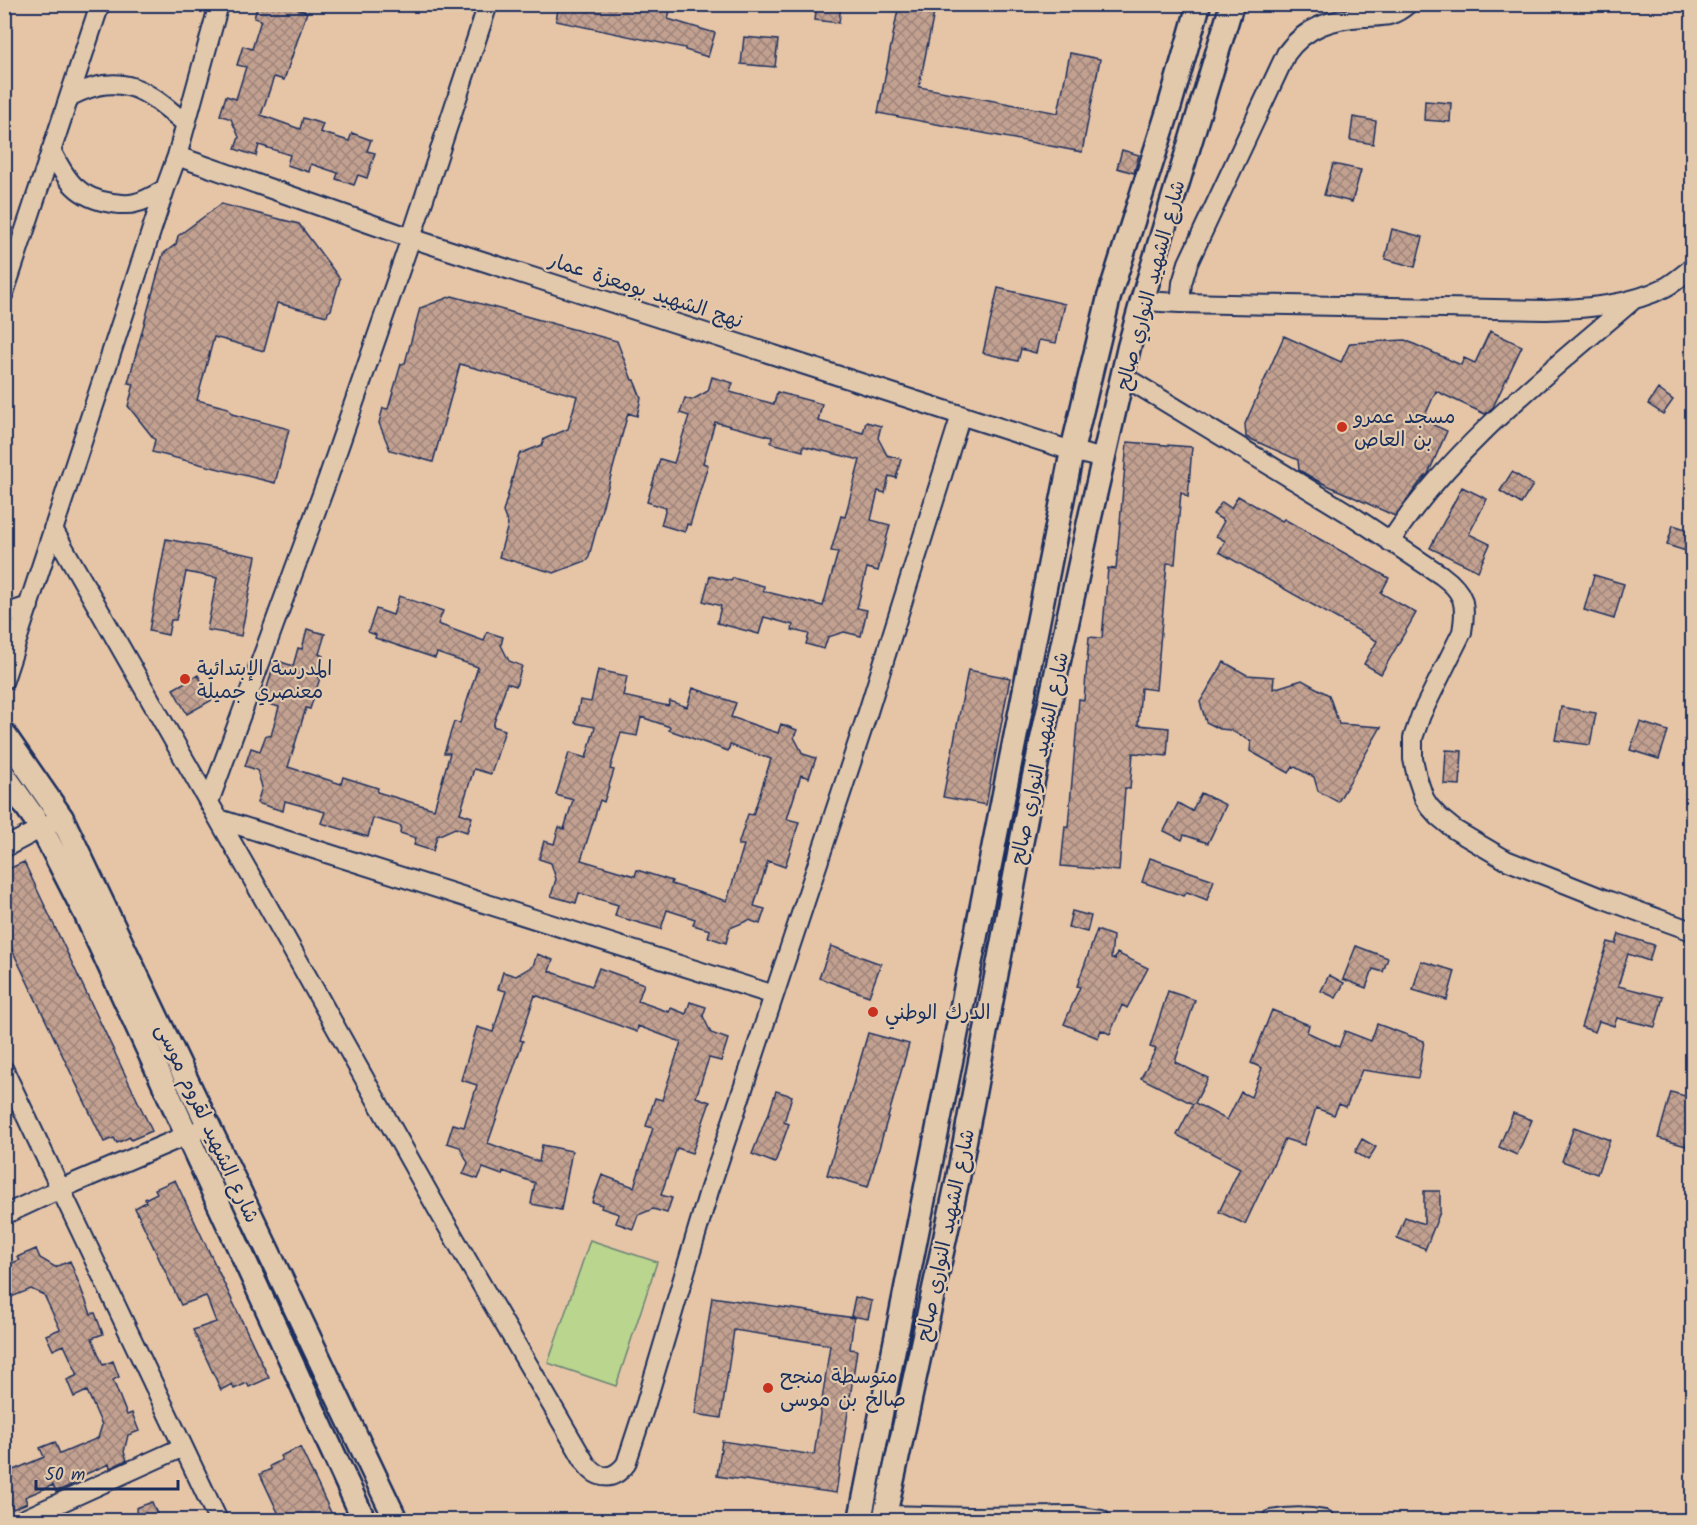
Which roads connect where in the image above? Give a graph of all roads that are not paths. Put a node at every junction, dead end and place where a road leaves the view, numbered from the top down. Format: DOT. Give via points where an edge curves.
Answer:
graph roads {
  1 [pos="100,4"];
  2 [pos="219,4"];
  3 [pos="488,4"];
  4 [pos="1199,4"];
  5 [pos="1232,4"];
  6 [pos="1408,4"];
  7 [pos="71,96"];
  8 [pos="186,124"];
  9 [pos="51,150"];
  10 [pos="177,156"];
  11 [pos="165,189"];
  12 [pos="411,238"];
  13 [pos="1692,268"];
  14 [pos="4,293"];
  15 [pos="1635,299"];
  16 [pos="1142,301"];
  17 [pos="1180,303"];
  18 [pos="1123,376"];
  19 [pos="961,415"];
  20 [pos="1072,451"];
  21 [pos="1104,459"];
  22 [pos="53,529"];
  23 [pos="1390,542"];
  24 [pos="29,606"];
  25 [pos="4,614"];
  26 [pos="4,680"];
  27 [pos="4,734"];
  28 [pos="4,775"];
  29 [pos="209,802"];
  30 [pos="62,818"];
  31 [pos="219,819"];
  32 [pos="42,828"];
  33 [pos="4,848"];
  34 [pos="1692,931"];
  35 [pos="774,995"];
  36 [pos="4,1070"];
  37 [pos="209,1126"];
  38 [pos="187,1135"];
  39 [pos="60,1189"];
  40 [pos="4,1215"];
  41 [pos="183,1447"];
  42 [pos="885,1518"];
  43 [pos="22,1521"];
  44 [pos="218,1521"];
  45 [pos="364,1521"];
  46 [pos="396,1521"];
  47 [pos="860,1521"];
  48 [pos="1101,1521"];
  49 [pos="1271,1521"];
  50 [pos="1325,1521"];
  1 -- 7 [label="street"];
  2 -- 8 [label="street"];
  3 -- 12 [label="street"];
  4 -- 20 [label="street, شارع الشهيد النواري صالح" via="1109,297"];
  5 -- 16 [label="street, شارع الشهيد النواري صالح"];
  6 -- 17 [label="street" via="1393,15 1342,19 1320,26 1291,47 1188,263"];
  7 -- 8 [label="street" via="101,85 137,88"];
  7 -- 9 [label="street"];
  8 -- 10 [label="street"];
  9 -- 11 [label="street" via="78,192 96,201 135,203"];
  9 -- 14 [label="street"];
  10 -- 11 [label="street"];
  10 -- 12 [label="street, نهج الشهيد بومعزة عمار"];
  11 -- 22 [label="street"];
  12 -- 19 [label="street, نهج الشهيد بومعزة عمار"];
  12 -- 29 [label="street"];
  13 -- 15 [label="street" via="1668,286"];
  15 -- 17 [label="street" via="1546,310"];
  15 -- 23 [label="street" via="1474,440 1434,483"];
  16 -- 17 [label="street"];
  16 -- 18 [label="street, شارع الشهيد النواري صالح"];
  18 -- 21 [label="street, شارع الشهيد النواري صالح"];
  18 -- 23 [label="street"];
  19 -- 20 [label="street, نهج الشهيد بومعزة عمار"];
  19 -- 35 [label="street"];
  20 -- 21 [label="street, نهج الشهيد بومعزة عمار"];
  20 -- 47 [label="street, شارع الشهيد النواري صالح"];
  21 -- 42 [label="street, شارع الشهيد النواري صالح" via="1032,781 958,1178"];
  22 -- 24 [label="street"];
  22 -- 29 [label="street"];
  23 -- 34 [label="street" via="1451,582 1464,603 1462,632 1413,738 1417,777 1429,806 1455,830 1506,860"];
  24 -- 25 [label="street"];
  24 -- 26 [label="street"];
  27 -- 30 [label="street, شارع الشهيد لقروم موسى"];
  28 -- 32 [label="street, شارع الشهيد لقروم موسى"];
  29 -- 31 [label="street"];
  30 -- 32 [label="street"];
  30 -- 37 [label="street, شارع الشهيد لقروم موسى"];
  31 -- 35 [label="street"];
  31 -- 35 [label="street" via="438,1210 595,1474 610,1476 626,1464 709,1191"];
  32 -- 33 [label="street"];
  32 -- 38 [label="street, شارع الشهيد لقروم موسى"];
  36 -- 39 [label="street"];
  37 -- 38 [label="street"];
  37 -- 46 [label="street, شارع الشهيد لقروم موسى"];
  38 -- 39 [label="street"];
  38 -- 45 [label="street, شارع الشهيد لقروم موسى"];
  39 -- 40 [label="street"];
  39 -- 41 [label="street"];
  41 -- 43 [label="street"];
  41 -- 44 [label="street"];
  42 -- 48 [label="street" via="1074,1516"];
  49 -- 50 [label="street" via="1299,1516"];
}
